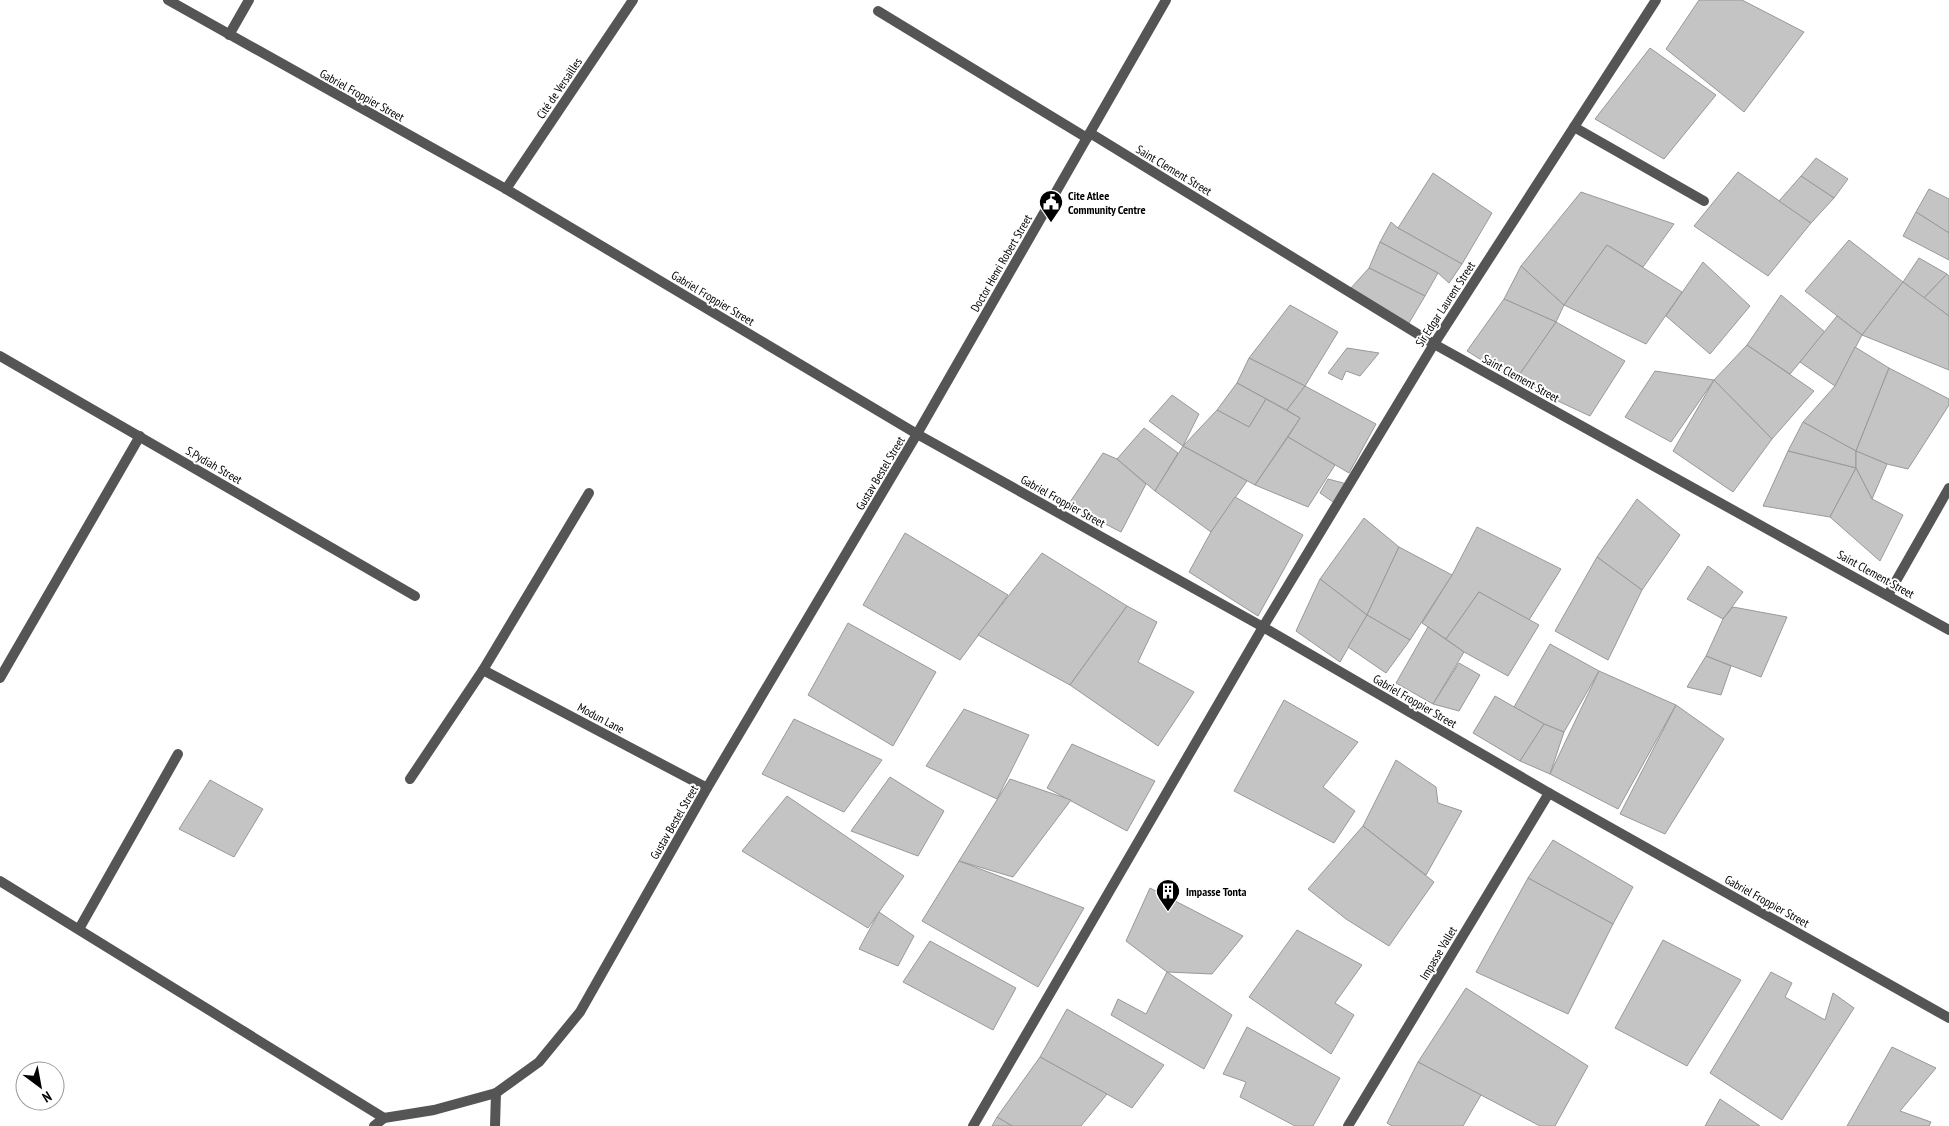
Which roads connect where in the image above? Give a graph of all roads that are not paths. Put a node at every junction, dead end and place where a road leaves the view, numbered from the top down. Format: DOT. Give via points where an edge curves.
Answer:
graph roads {
  1 [pos="168,0"];
  2 [pos="249,0"];
  3 [pos="632,0"];
  4 [pos="1166,0"];
  5 [pos="1656,0"];
  6 [pos="878,11"];
  7 [pos="229,35"];
  8 [pos="1574,127"];
  9 [pos="1089,136"];
  10 [pos="506,189"];
  11 [pos="1704,201"];
  12 [pos="1434,344"];
  13 [pos="0,356"];
  14 [pos="917,434"];
  15 [pos="140,436"];
  16 [pos="1949,488"];
  17 [pos="589,492"];
  18 [pos="1888,595"];
  19 [pos="415,596"];
  20 [pos="1263,627"];
  21 [pos="1949,630"];
  22 [pos="483,670"];
  23 [pos="0,678"];
  24 [pos="178,754"];
  25 [pos="410,779"];
  26 [pos="707,788"];
  27 [pos="1549,793"];
  28 [pos="0,880"];
  29 [pos="79,929"];
  30 [pos="1949,1018"];
  31 [pos="496,1093"];
  32 [pos="384,1118"];
  33 [pos="374,1126"];
  34 [pos="495,1126"];
  35 [pos="973,1126"];
  36 [pos="1348,1126"];
  1 -- 7 [label="street, Gabriel Froppier Street"];
  2 -- 7 [label="street"];
  3 -- 10 [label="street, Cité de Versailles"];
  4 -- 9 [label="street, Doctor Henri Robert Street"];
  5 -- 8 [label="street, Sir Edgar Laurent Street"];
  6 -- 9 [label="street, Saint Clement Street"];
  7 -- 10 [label="street, Gabriel Froppier Street"];
  8 -- 11 [label="street"];
  8 -- 12 [label="street, Sir Edgar Laurent Street"];
  9 -- 12 [label="street, Saint Clement Street"];
  9 -- 14 [label="street, Doctor Henri Robert Street"];
  10 -- 14 [label="street, Gabriel Froppier Street"];
  12 -- 18 [label="street, Saint Clement Street"];
  12 -- 20 [label="street, Sir Edgar Laurent Street"];
  13 -- 15 [label="street, S.Pydiah Street"];
  14 -- 20 [label="street, Gabriel Froppier Street"];
  14 -- 26 [label="street, Gustav Bestel Street"];
  15 -- 19 [label="street, S.Pydiah Street"];
  15 -- 23 [label="street"];
  16 -- 18 [label="street"];
  17 -- 22 [label="street"];
  18 -- 21 [label="street, Saint Clement Street"];
  20 -- 27 [label="street, Gabriel Froppier Street"];
  20 -- 35 [label="street"];
  22 -- 25 [label="street"];
  22 -- 26 [label="street, Modun Lane"];
  24 -- 29 [label="street"];
  26 -- 31 [label="street, Gustav Bestel Street" via="580,1012 539,1062"];
  27 -- 30 [label="street, Gabriel Froppier Street"];
  27 -- 36 [label="street, Impasse Vallet"];
  28 -- 29 [label="street"];
  29 -- 32 [label="street"];
  31 -- 32 [label="street, Gustav Bestel Street" via="434,1110"];
  31 -- 34 [label="street"];
  32 -- 33 [label="street, Gustav Bestel Street"];
}
